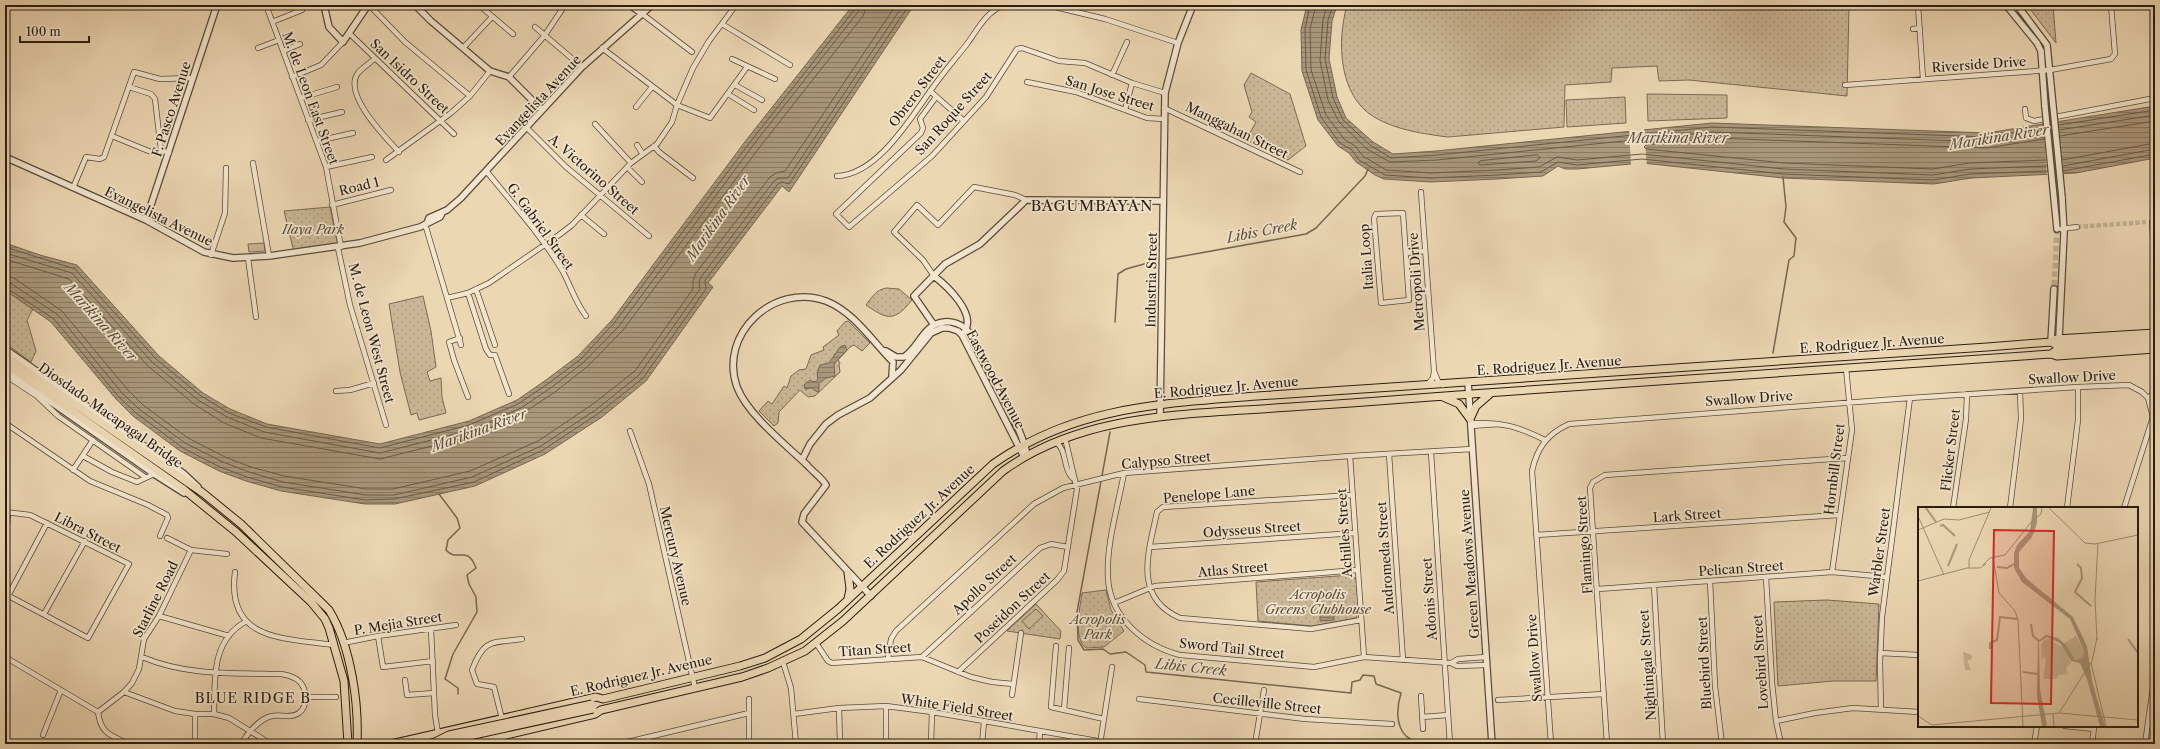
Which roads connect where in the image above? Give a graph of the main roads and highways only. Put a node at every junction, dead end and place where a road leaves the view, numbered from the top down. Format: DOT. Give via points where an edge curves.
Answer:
graph roads {
  1 [pos="2155,333"];
  2 [pos="2155,338"];
  3 [pos="2155,344"];
  4 [pos="2055,346"];
  5 [pos="2155,349"];
  6 [pos="5,356"];
  7 [pos="5,364"];
  8 [pos="1607,373"];
  9 [pos="1607,384"];
  10 [pos="1493,392"];
  11 [pos="1439,396"];
  12 [pos="147,459"];
  13 [pos="921,531"];
  14 [pos="930,541"];
  15 [pos="848,573"];
  16 [pos="848,600"];
  17 [pos="603,698"];
  18 [pos="592,707"];
  19 [pos="601,710"];
  20 [pos="483,724"];
  21 [pos="487,740"];
  22 [pos="414,742"];
  23 [pos="358,743"];
  24 [pos="348,744"];
  25 [pos="391,744"];
  26 [pos="431,744"];
  27 [pos="442,744"];
  28 [pos="469,744"];
  1 -- 4 [label="main road, E. Rodriguez Jr. Avenue"];
  2 -- 4 [label="main road"];
  3 -- 4 [label="main road"];
  4 -- 5 [label="main road, E. Rodriguez Jr. Avenue" via="2057,356"];
  4 -- 8 [label="main road, E. Rodriguez Jr. Avenue"];
  4 -- 9 [label="main road, E. Rodriguez Jr. Avenue" via="1846,368"];
  6 -- 12 [label="main road, Diosdado Macapagal Bridge"];
  7 -- 12 [label="main road, Diosdado Macapagal Bridge"];
  8 -- 9 [label="main road"];
  8 -- 13 [label="main road, E. Rodriguez Jr. Avenue" via="1160,404 1113,412 1076,422 1022,443 993,464"];
  9 -- 10 [label="main road, E. Rodriguez Jr. Avenue"];
  10 -- 11 [label="main road, E. Rodriguez Jr. Avenue"];
  10 -- 11 [label="main road" via="1476,406 1470,423 1459,404"];
  11 -- 14 [label="main road, E. Rodriguez Jr. Avenue" via="1160,417 1110,424 1065,438 1026,456 1003,471"];
  12 -- 23 [label="main road, Diosdado Macapagal Bridge" via="203,493 241,524 334,617 343,643 354,694"];
  12 -- 24 [label="main road, Diosdado Macapagal Bridge" via="199,501 311,602 325,619 344,681"];
  13 -- 14 [label="main road"];
  13 -- 16 [label="main road, E. Rodriguez Jr. Avenue"];
  14 -- 19 [label="main road, E. Rodriguez Jr. Avenue" via="816,643 783,662 742,677"];
  15 -- 16 [label="main road"];
  16 -- 17 [label="main road, E. Rodriguez Jr. Avenue" via="815,629 782,650 740,666"];
  17 -- 18 [label="main road"];
  17 -- 20 [label="main road, E. Rodriguez Jr. Avenue" via="596,697"];
  18 -- 19 [label="main road"];
  18 -- 26 [label="main road, bridge" via="449,735"];
  18 -- 27 [label="main road, bridge"];
  19 -- 21 [label="main road, E. Rodriguez Jr. Avenue" via="595,714"];
  20 -- 21 [label="main road"];
  20 -- 22 [label="main road, E. Rodriguez Jr. Avenue" via="438,733"];
  21 -- 28 [label="main road, E. Rodriguez Jr. Avenue"];
  22 -- 25 [label="main road, E. Rodriguez Jr. Avenue"];
}
